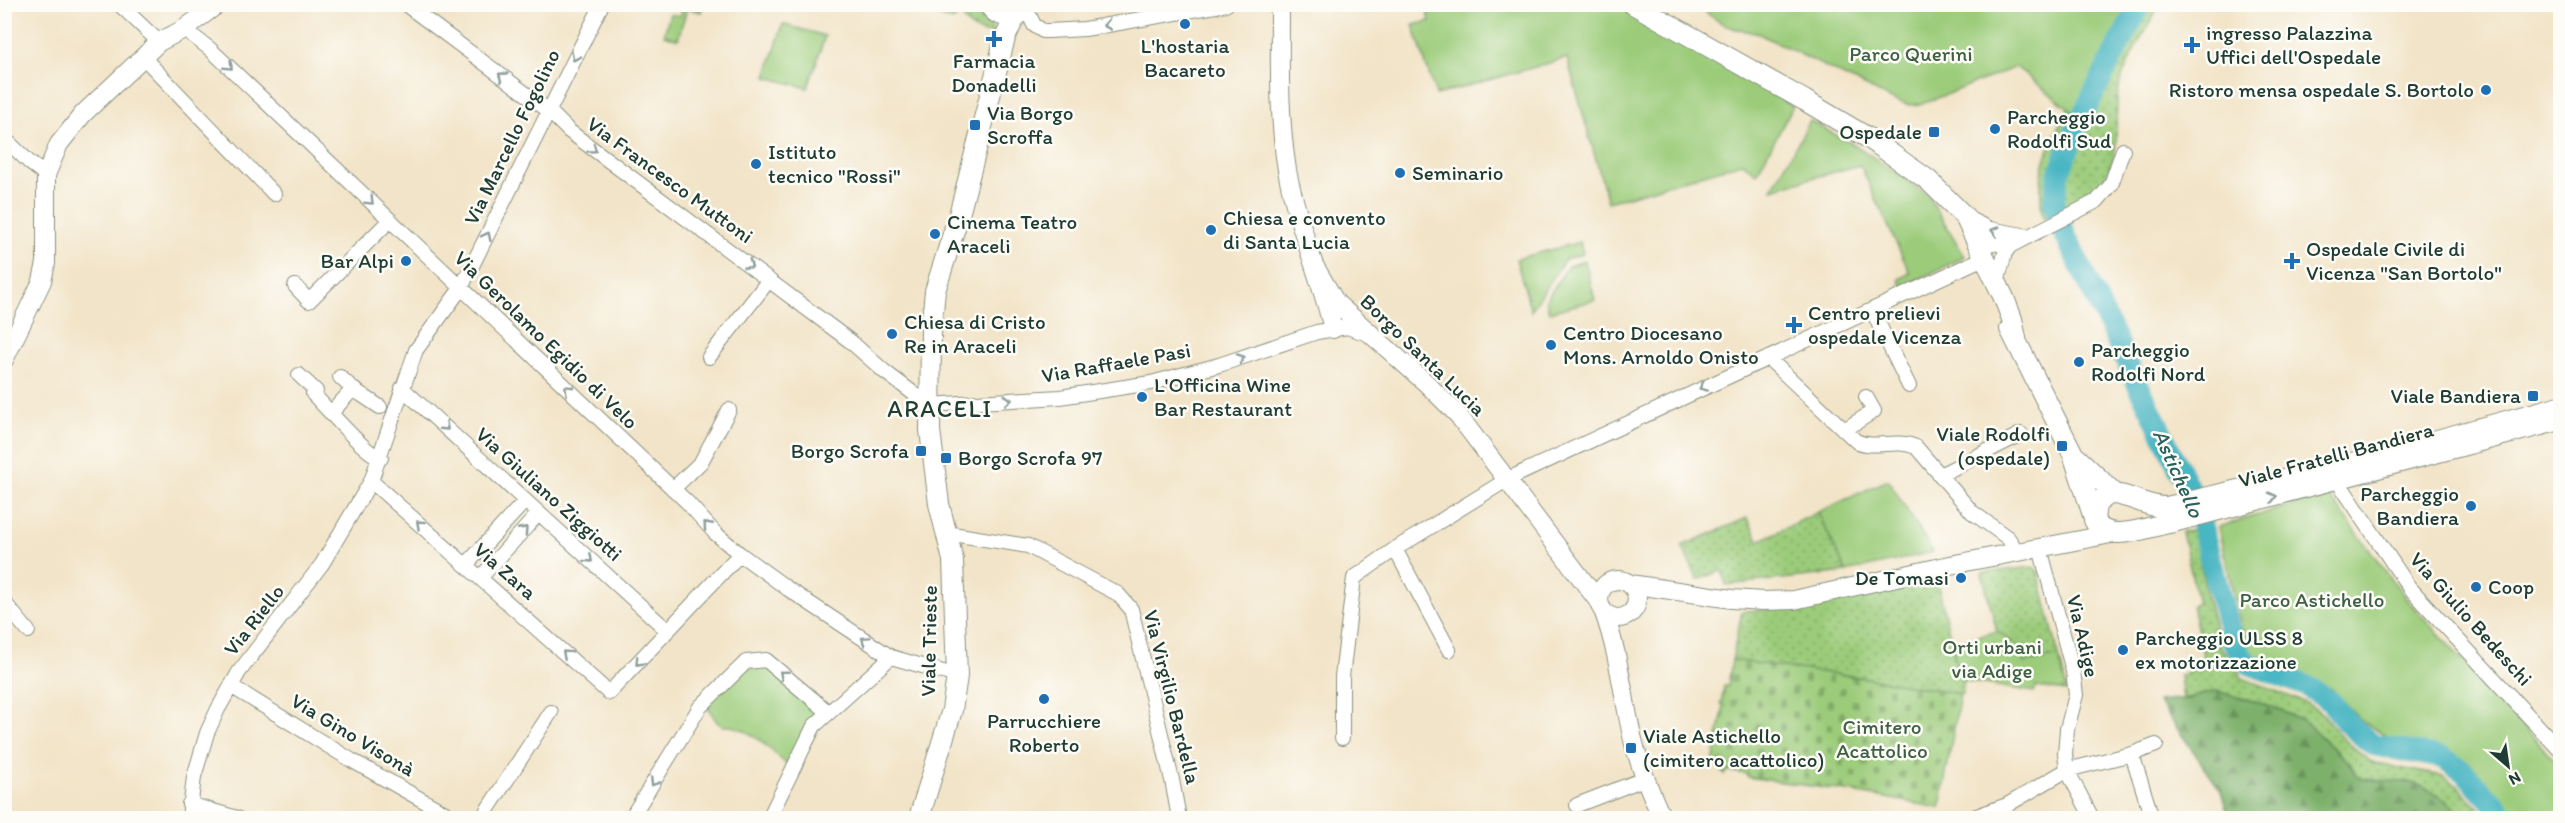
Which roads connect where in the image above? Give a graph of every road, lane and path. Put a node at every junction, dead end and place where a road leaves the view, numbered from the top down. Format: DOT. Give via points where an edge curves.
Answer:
graph roads {
  1 [pos="119,4"];
  2 [pos="218,4"];
  3 [pos="405,4"];
  4 [pos="602,4"];
  5 [pos="1227,4"];
  6 [pos="1280,4"];
  7 [pos="1633,4"];
  8 [pos="991,8"];
  9 [pos="1022,8"];
  10 [pos="184,29"];
  11 [pos="1005,38"];
  12 [pos="159,42"];
  13 [pos="143,57"];
  14 [pos="549,111"];
  15 [pos="4,138"];
  16 [pos="2123,150"];
  17 [pos="46,175"];
  18 [pos="274,194"];
  19 [pos="1961,218"];
  20 [pos="390,220"];
  21 [pos="1974,236"];
  22 [pos="2028,236"];
  23 [pos="2010,246"];
  24 [pos="1976,262"];
  25 [pos="769,280"];
  26 [pos="295,286"];
  27 [pos="461,288"];
  28 [pos="2000,298"];
  29 [pos="1872,310"];
  30 [pos="1340,323"];
  31 [pos="7,348"];
  32 [pos="709,357"];
  33 [pos="1768,358"];
  34 [pos="299,375"];
  35 [pos="340,377"];
  36 [pos="1909,386"];
  37 [pos="402,388"];
  38 [pos="353,389"];
  39 [pos="1866,397"];
  40 [pos="929,405"];
  41 [pos="2560,406"];
  42 [pos="380,407"];
  43 [pos="729,410"];
  44 [pos="332,412"];
  45 [pos="2560,420"];
  46 [pos="1844,430"];
  47 [pos="2021,434"];
  48 [pos="2073,454"];
  49 [pos="381,458"];
  50 [pos="1940,475"];
  51 [pos="1508,479"];
  52 [pos="2337,480"];
  53 [pos="371,481"];
  54 [pos="673,489"];
  55 [pos="2120,496"];
  56 [pos="525,501"];
  57 [pos="2214,504"];
  58 [pos="2183,511"];
  59 [pos="539,513"];
  60 [pos="2093,517"];
  61 [pos="946,533"];
  62 [pos="2117,533"];
  63 [pos="2048,546"];
  64 [pos="1395,549"];
  65 [pos="2018,553"];
  66 [pos="740,554"];
  67 [pos="1570,562"];
  68 [pos="466,565"];
  69 [pos="482,577"];
  70 [pos="1611,581"];
  71 [pos="1630,584"];
  72 [pos="1674,592"];
  73 [pos="4,602"];
  74 [pos="1602,607"];
  75 [pos="1632,611"];
  76 [pos="28,631"];
  77 [pos="668,631"];
  78 [pos="1615,644"];
  79 [pos="1449,650"];
  80 [pos="891,657"];
  81 [pos="957,676"];
  82 [pos="231,686"];
  83 [pos="551,712"];
  84 [pos="828,712"];
  85 [pos="1342,738"];
  86 [pos="2156,745"];
  87 [pos="2560,750"];
  88 [pos="2132,754"];
  89 [pos="2067,770"];
  90 [pos="1644,779"];
  91 [pos="189,804"];
  92 [pos="1577,805"];
  93 [pos="189,819"];
  94 [pos="237,819"];
  95 [pos="454,819"];
  96 [pos="482,819"];
  97 [pos="631,819"];
  98 [pos="769,819"];
  99 [pos="919,819"];
  100 [pos="1179,819"];
  101 [pos="1662,819"];
  102 [pos="1971,819"];
  103 [pos="2092,819"];
  104 [pos="2152,819"];
  1 -- 12 [label="street"];
  2 -- 10 [label="street"];
  14 -- 3 [label="street, Via Francesco Muttoni, one-way"];
  4 -- 14 [label="street, Via Marcello Fogolino, one-way"];
  5 -- 9 [label="street, one-way" via="1085,29 1049,31 1034,25"];
  6 -- 30 [label="street, Borgo Santa Lucia" via="1281,123 1287,171 1314,265"];
  7 -- 19 [label="main road" via="1870,140 1928,180"];
  8 -- 9 [label="main road" via="1008,16"];
  8 -- 11 [label="main road"];
  9 -- 11 [label="main road, Viale Trieste"];
  10 -- 12 [label="street"];
  10 -- 20 [label="street, Via Gerolamo Egidio di Velo, one-way" via="210,49"];
  11 -- 40 [label="main road, Viale Trieste" via="935,291"];
  12 -- 13 [label="street"];
  13 -- 17 [label="street" via="82,114 59,144"];
  13 -- 18 [label="street"];
  14 -- 25 [label="street, Via Francesco Muttoni, one-way" via="568,131"];
  27 -- 14 [label="street, Via Marcello Fogolino, one-way"];
  15 -- 17 [label="street"];
  16 -- 22 [label="street" via="2111,185 2097,201"];
  17 -- 31 [label="street" via="46,263 42,281"];
  19 -- 21 [label="main road"];
  22 -- 19 [label="street, one-way" via="1990,229"];
  19 -- 24 [label="main road"];
  20 -- 26 [label="street" via="309,301"];
  20 -- 27 [label="street, Via Gerolamo Egidio di Velo"];
  21 -- 23 [label="street"];
  21 -- 28 [label="main road"];
  22 -- 23 [label="street"];
  22 -- 28 [label="street" via="2013,260"];
  23 -- 28 [label="street" via="2005,253"];
  24 -- 28 [label="main road"];
  24 -- 29 [label="street"];
  25 -- 32 [label="street"];
  25 -- 40 [label="street, Via Francesco Muttoni"];
  27 -- 37 [label="street, Via Riello" via="416,350"];
  54 -- 27 [label="street, Via Gerolamo Egidio di Velo, one-way"];
  28 -- 48 [label="main road"];
  29 -- 33 [label="street"];
  29 -- 36 [label="street"];
  40 -- 30 [label="street, Via Raffaele Pasi, one-way" via="1060,397 1151,383 1219,365"];
  30 -- 51 [label="street, Borgo Santa Lucia" via="1376,337 1458,415"];
  33 -- 46 [label="street"];
  33 -- 51 [label="street, one-way"];
  34 -- 44 [label="street"];
  35 -- 38 [label="street"];
  37 -- 49 [label="street, Via Riello"];
  37 -- 56 [label="street, Via Giuliano Ziggiotti, one-way"];
  38 -- 42 [label="street"];
  38 -- 44 [label="street"];
  39 -- 46 [label="street" via="1874,411"];
  40 -- 61 [label="main road, Viale Trieste" via="939,504"];
  41 -- 57 [label="main road, Viale Fratelli Bandiera"];
  43 -- 54 [label="street" via="701,462"];
  44 -- 49 [label="street" via="375,457"];
  45 -- 52 [label="main road, Viale Fratelli Bandiera"];
  46 -- 50 [label="street" via="1864,445 1895,442 1916,447"];
  47 -- 50 [label="street"];
  48 -- 55 [label="main road"];
  48 -- 60 [label="main road"];
  49 -- 53 [label="street, Via Riello"];
  50 -- 65 [label="street" via="1972,512 2008,538"];
  51 -- 64 [label="street"];
  51 -- 67 [label="street, Borgo Santa Lucia"];
  57 -- 52 [label="main road, Viale Fratelli Bandiera, one-way"];
  52 -- 87 [label="street, Via Giulio Bedeschi" via="2409,587"];
  68 -- 53 [label="street, Via Zara, one-way"];
  53 -- 82 [label="street, Via Riello" via="322,564"];
  66 -- 54 [label="street, Via Gerolamo Egidio di Velo, one-way"];
  55 -- 58 [label="main road, Viale Fratelli Bandiera"];
  55 -- 60 [label="main road, Viale Fratelli Bandiera" via="2099,500"];
  55 -- 62 [label="main road" via="2133,510 2133,516 2131,523"];
  56 -- 59 [label="street, Via Giuliano Ziggiotti"];
  56 -- 68 [label="street"];
  57 -- 58 [label="main road, Viale Fratelli Bandiera"];
  58 -- 62 [label="main road, Viale Fratelli Bandiera"];
  69 -- 59 [label="street, one-way"];
  59 -- 77 [label="street, Via Giuliano Ziggiotti, one-way"];
  60 -- 62 [label="main road" via="2100,530"];
  60 -- 63 [label="street, Viale Fratelli Bandiera"];
  61 -- 81 [label="main road, Viale Trieste" via="953,561"];
  61 -- 100 [label="street, Via Virgilio Bardella" via="1028,546 1118,594 1131,609"];
  62 -- 63 [label="street, Viale Fratelli Bandiera"];
  63 -- 65 [label="street, Viale Fratelli Bandiera"];
  63 -- 89 [label="street, Via Adige" via="2076,695 2067,729"];
  64 -- 79 [label="street"];
  64 -- 85 [label="street" via="1354,578 1342,677"];
  65 -- 72 [label="street, Viale Fratelli Bandiera" via="1794,600 1732,599"];
  66 -- 77 [label="street"];
  80 -- 66 [label="street, Via Gerolamo Egidio di Velo, one-way"];
  67 -- 70 [label="street, Borgo Santa Lucia"];
  67 -- 74 [label="street, Borgo Santa Lucia"];
  68 -- 69 [label="street, Via Zara"];
  77 -- 69 [label="street, Via Zara, one-way" via="609,693"];
  70 -- 71 [label="street" via="1624,580"];
  70 -- 74 [label="street" via="1601,589"];
  71 -- 72 [label="street, Viale Fratelli Bandiera" via="1658,586"];
  71 -- 75 [label="street" via="1637,594"];
  72 -- 75 [label="street, Viale Fratelli Bandiera" via="1656,595"];
  73 -- 76 [label="street"];
  74 -- 75 [label="street" via="1616,618"];
  74 -- 78 [label="street"];
  75 -- 78 [label="street" via="1618,628"];
  78 -- 90 [label="street"];
  80 -- 81 [label="street, Via Gerolamo Egidio di Velo"];
  80 -- 84 [label="street"];
  81 -- 99 [label="main road, Viale Trieste" via="952,710"];
  82 -- 91 [label="street, Via Riello" via="207,733"];
  82 -- 95 [label="street, Via Gino Visonà"];
  83 -- 96 [label="street"];
  84 -- 97 [label="street, one-way" via="766,660 746,662 700,707"];
  84 -- 98 [label="street" via="814,726"];
  86 -- 88 [label="street"];
  88 -- 89 [label="street"];
  88 -- 104 [label="street"];
  89 -- 102 [label="street" via="2007,805"];
  89 -- 103 [label="street, Via Adige"];
  90 -- 92 [label="street"];
  90 -- 101 [label="street"];
  91 -- 93 [label="street, Via Riello"];
  91 -- 94 [label="street"];
}
